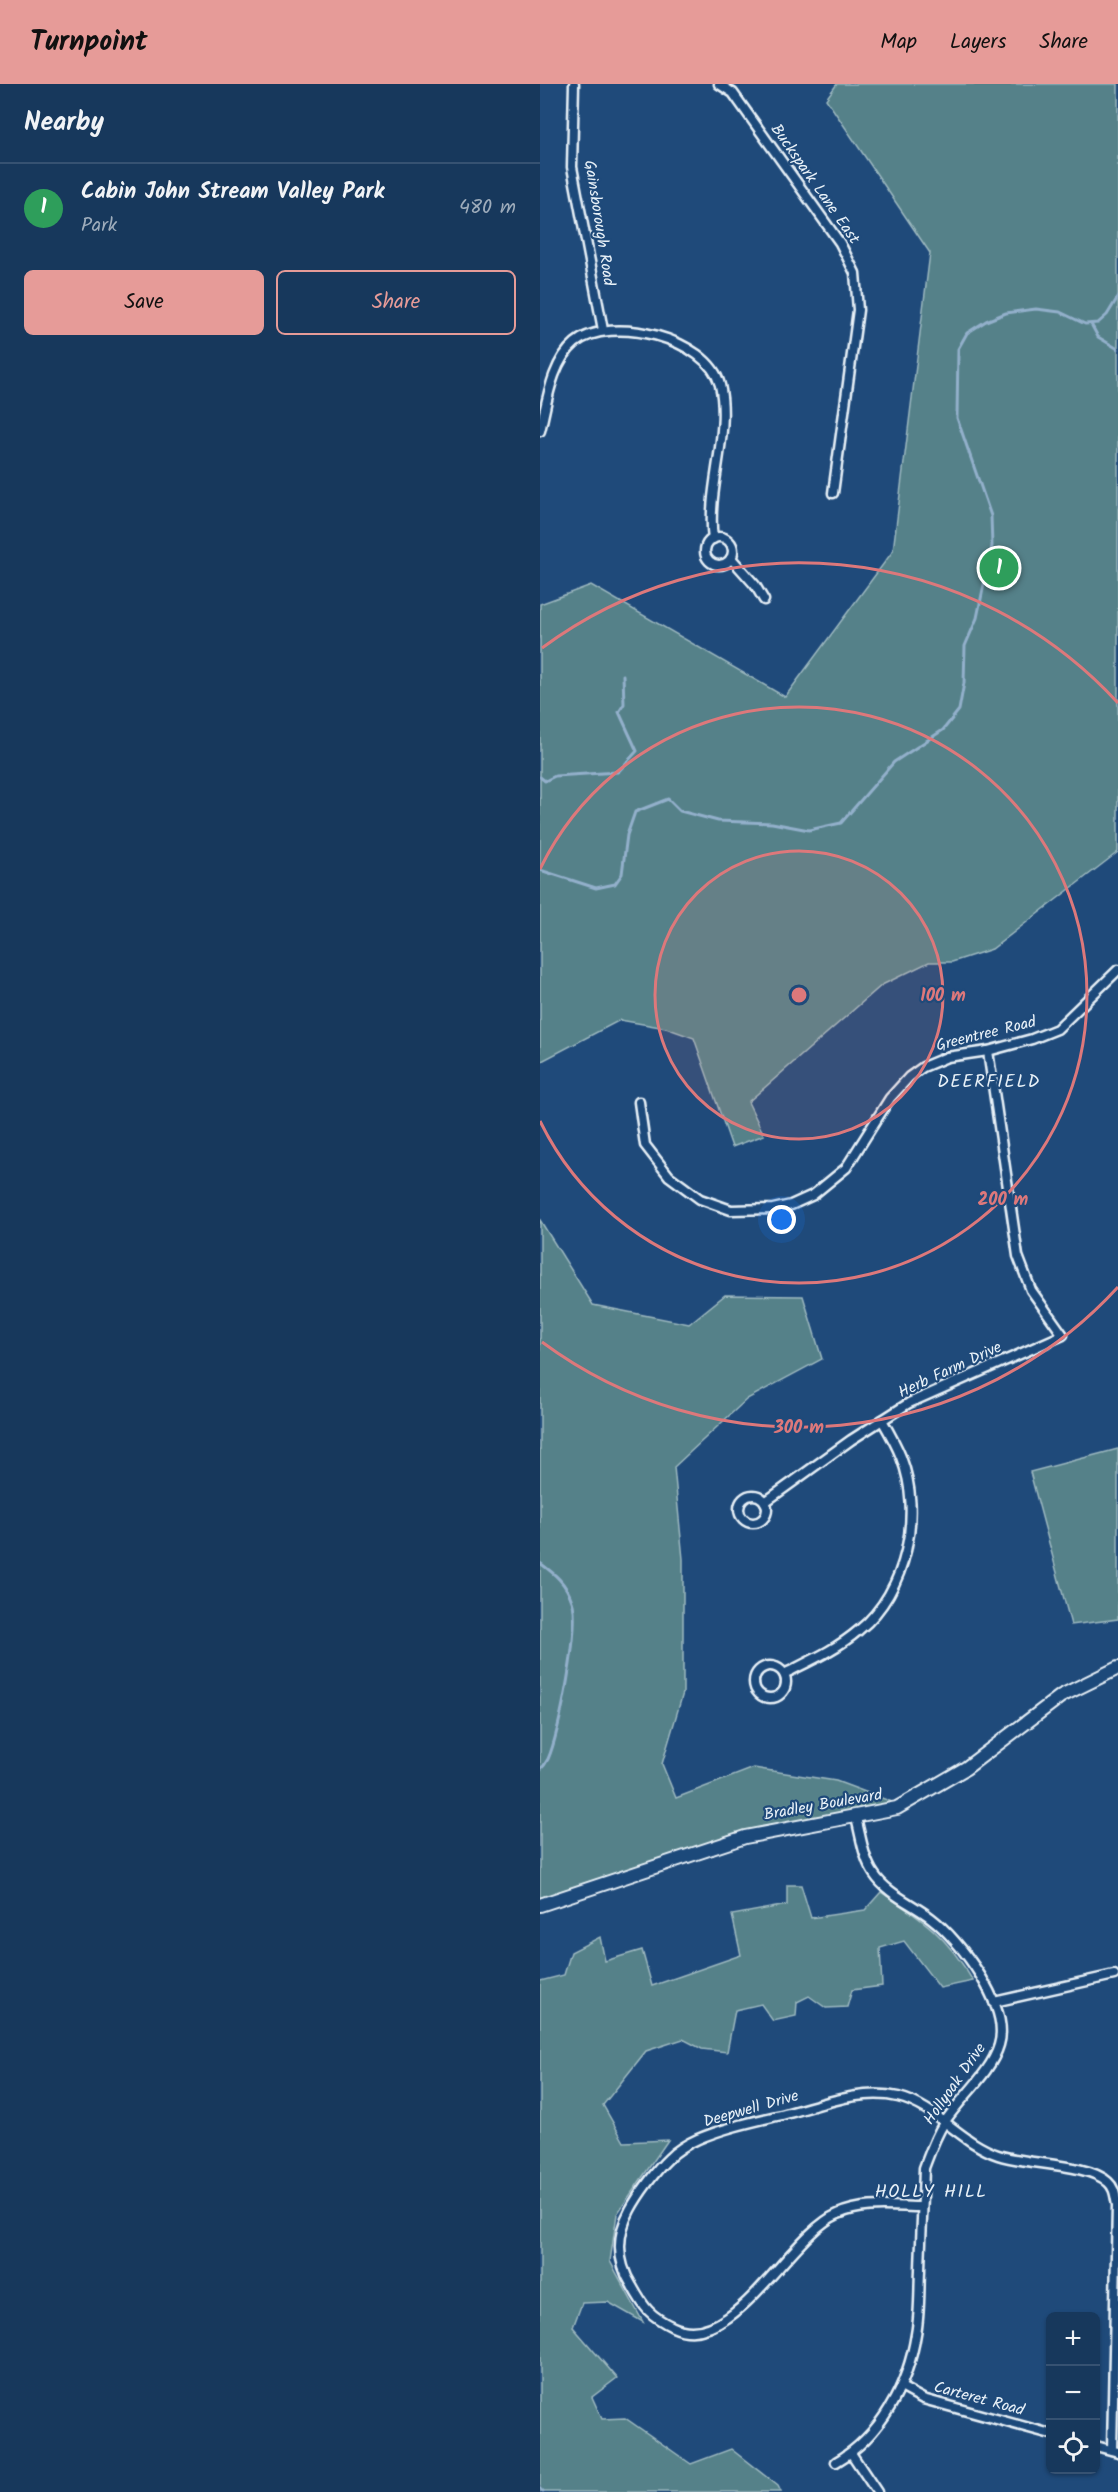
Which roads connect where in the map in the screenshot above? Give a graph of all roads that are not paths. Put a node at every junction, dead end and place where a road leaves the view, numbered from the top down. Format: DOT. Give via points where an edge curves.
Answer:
graph roads {
  1 [pos="574,84"];
  2 [pos="719,84"];
  3 [pos="603,330"];
  4 [pos="540,431"];
  5 [pos="833,493"];
  6 [pos="713,539"];
  7 [pos="731,558"];
  8 [pos="764,600"];
  9 [pos="1118,970"];
  10 [pos="988,1051"];
  11 [pos="639,1102"];
  12 [pos="882,1420"];
  13 [pos="765,1502"];
  14 [pos="1118,1668"];
  15 [pos="784,1674"];
  16 [pos="856,1818"];
  17 [pos="540,1905"];
  18 [pos="1114,1974"];
  19 [pos="994,2002"];
  20 [pos="944,2122"];
  21 [pos="922,2207"];
  22 [pos="901,2387"];
  23 [pos="1046,2433"];
  24 [pos="1100,2447"];
  25 [pos="1115,2451"];
  26 [pos="851,2453"];
  27 [pos="836,2462"];
  28 [pos="877,2492"];
  1 -- 3 [label="street, Gainsborough Road" via="572,167"];
  2 -- 5 [label="street, Buckspark Lane East" via="733,93 840,243 855,273 858,310"];
  3 -- 4 [label="street" via="573,344 558,365"];
  3 -- 6 [label="street" via="678,342 693,350 719,383 723,411 710,521"];
  6 -- 7 [label="street" via="729,542"];
  6 -- 7 [label="street" via="705,549 709,561 721,565"];
  7 -- 8 [label="street"];
  9 -- 10 [label="street, Greentree Road" via="1058,1029"];
  10 -- 11 [label="street, Greentree Road" via="947,1057 909,1077 890,1098 840,1174 813,1196 773,1209 731,1210 699,1199 669,1176 645,1144"];
  10 -- 12 [label="street, Herb Farm Drive" via="1018,1256 1031,1290 1064,1335 909,1403"];
  12 -- 13 [label="street, Herb Farm Drive"];
  12 -- 15 [label="street" via="902,1458 910,1497 910,1530 903,1563 882,1604 861,1629 832,1650"];
  14 -- 16 [label="main road, Bradley Boulevard" via="1061,1696 966,1768 921,1796 897,1808"];
  16 -- 17 [label="main road, Bradley Boulevard" via="745,1837"];
  16 -- 19 [label="street, Hollyoak Drive" via="875,1875 949,1934 974,1966"];
  18 -- 19 [label="street"];
  19 -- 20 [label="street, Hollyoak Drive" via="1001,2035 994,2058"];
  20 -- 21 [label="street, Hollyoak Drive" via="924,2168"];
  20 -- 21 [label="street, Deepwell Drive" via="900,2097 880,2094 858,2096 697,2139 669,2158 633,2206 620,2235 619,2254 644,2308 656,2319 690,2331 712,2328 736,2313 806,2236 825,2221 866,2206"];
  20 -- 25 [label="street, Deepwell Drive" via="996,2155 1093,2172 1114,2189"];
  21 -- 22 [label="street, Hollyoak Drive" via="917,2331"];
  22 -- 23 [label="street, Carteret Road" via="923,2399"];
  22 -- 26 [label="street, Hollyoak Drive" via="879,2425"];
  24 -- 25 [label="street"];
  26 -- 27 [label="street, Hollyoak Drive"];
  26 -- 28 [label="street"];
}
